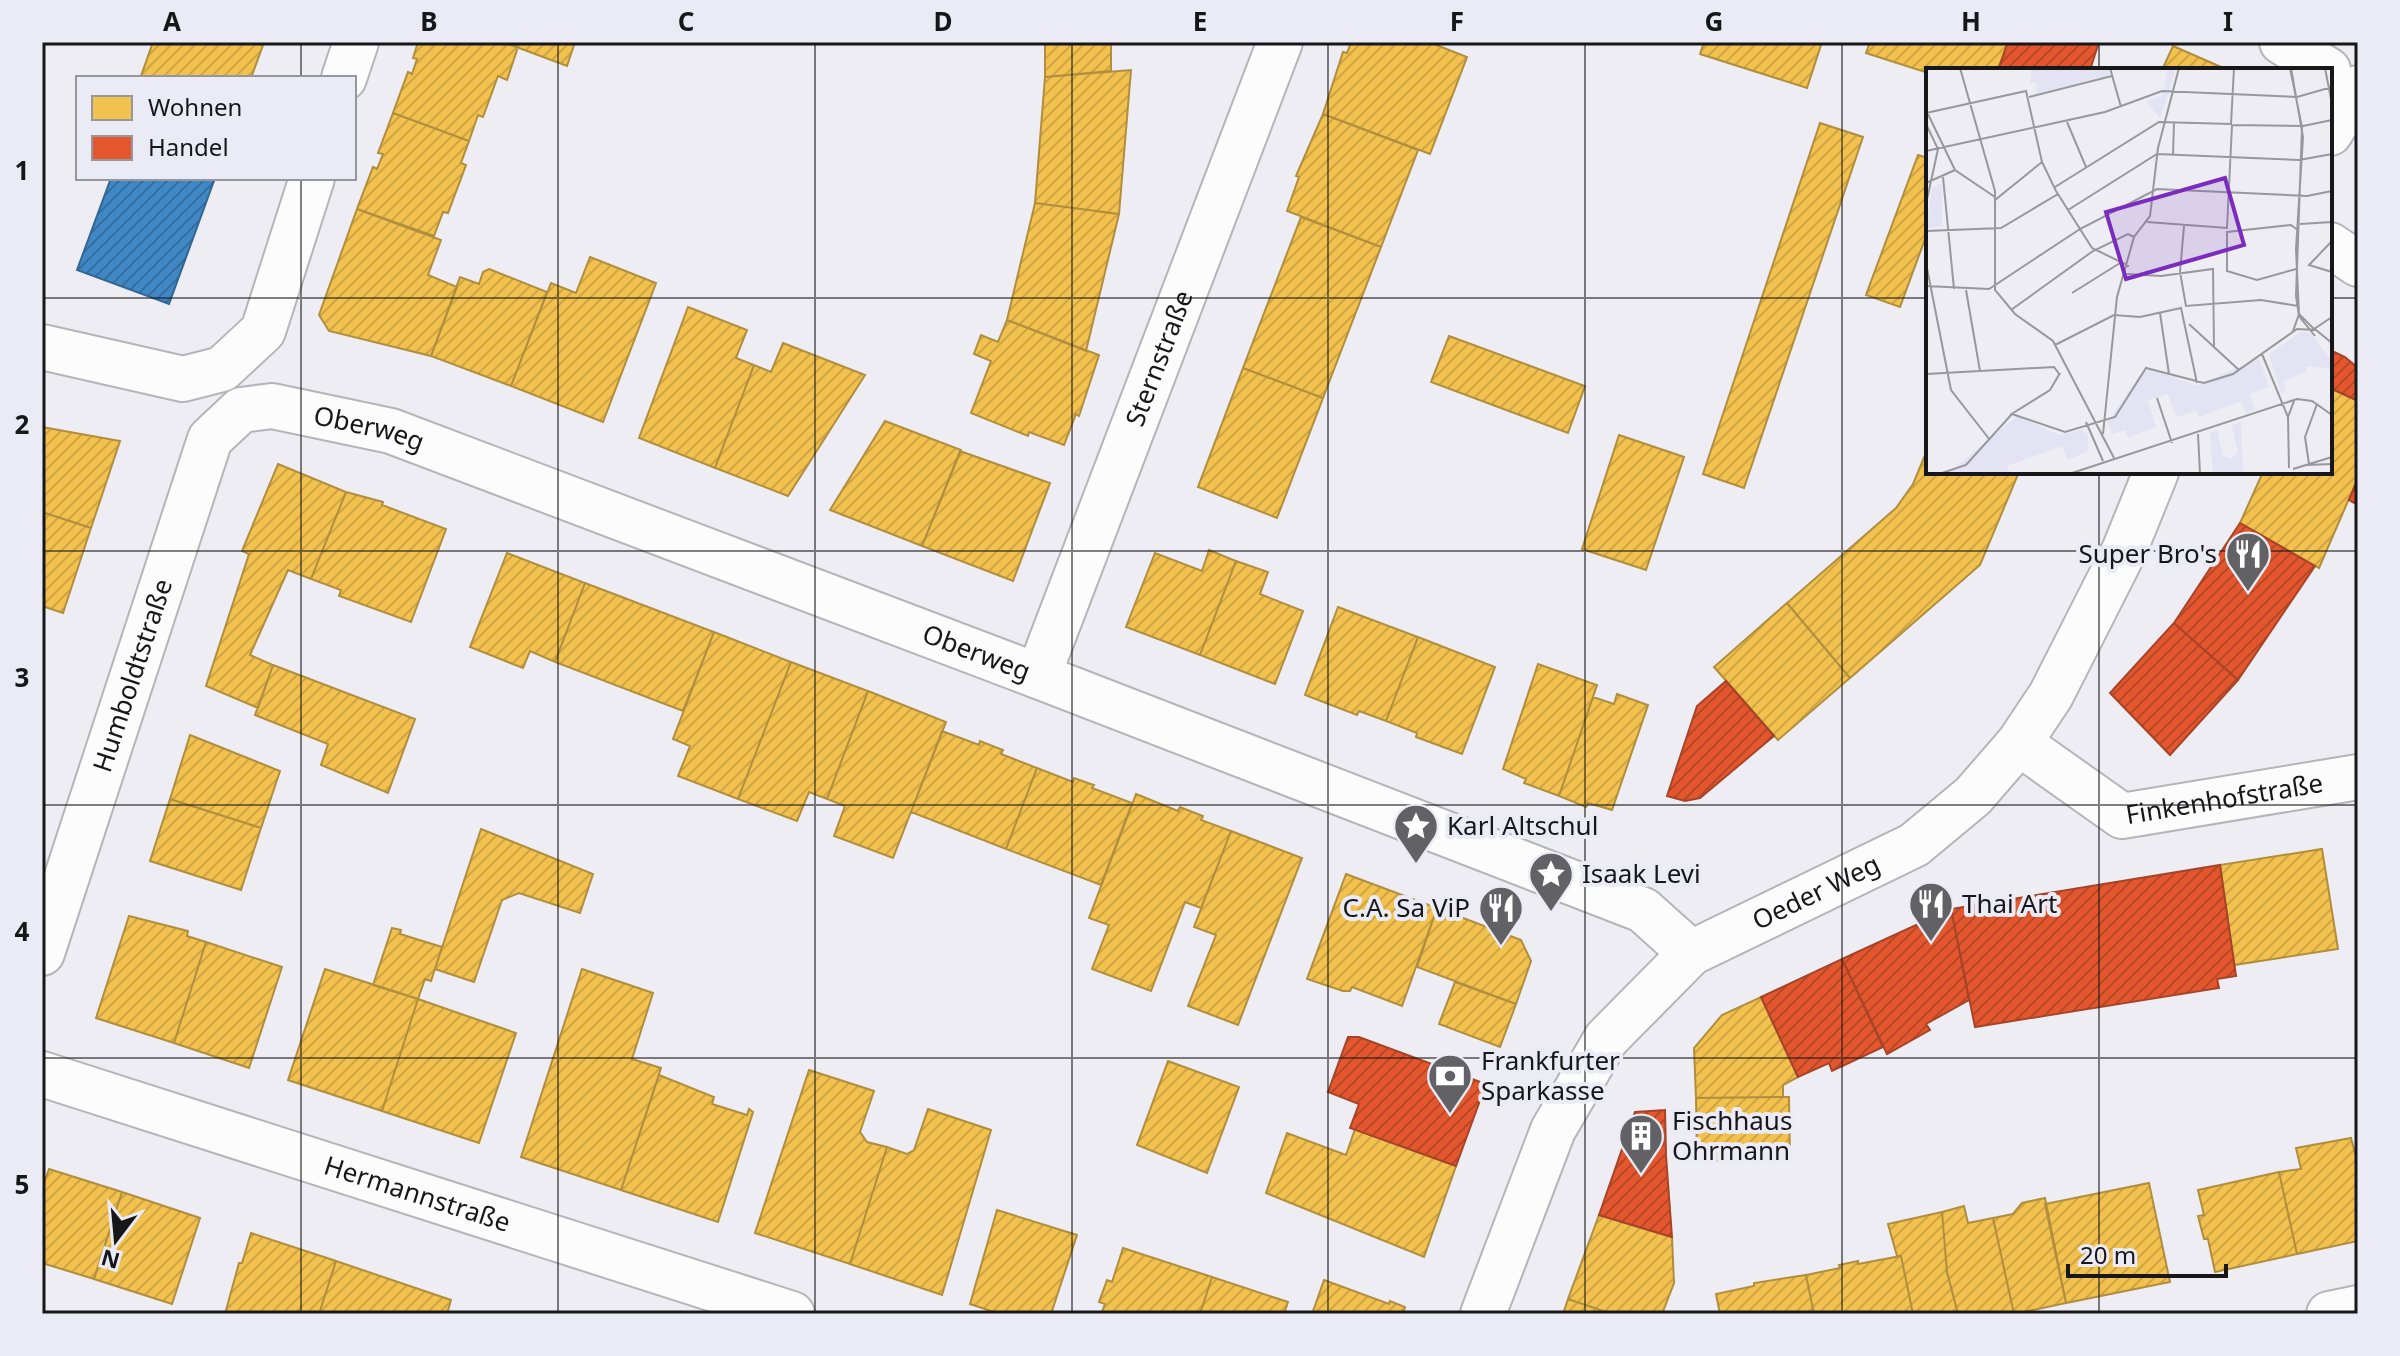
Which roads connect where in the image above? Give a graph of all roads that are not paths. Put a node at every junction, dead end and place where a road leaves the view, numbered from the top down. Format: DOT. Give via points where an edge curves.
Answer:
graph roads {
  1 [pos="356,42"];
  2 [pos="1280,42"];
  3 [pos="2282,42"];
  4 [pos="2324,68"];
  5 [pos="2332,73"];
  6 [pos="345,76"];
  7 [pos="2358,88"];
  8 [pos="2332,130"];
  9 [pos="311,180"];
  10 [pos="2332,246"];
  11 [pos="2358,264"];
  12 [pos="42,347"];
  13 [pos="241,410"];
  14 [pos="2155,474"];
  15 [pos="1038,676"];
  16 [pos="2019,743"];
  17 [pos="2358,777"];
  18 [pos="42,953"];
  19 [pos="1691,953"];
  20 [pos="42,1074"];
  21 [pos="2358,1308"];
  22 [pos="792,1314"];
  23 [pos="1483,1314"];
  24 [pos="2329,1314"];
  1 -- 6 [label="street"];
  2 -- 15 [label="street, Sternstraße"];
  3 -- 4 [label="street"];
  5 -- 7 [label="street"];
  7 -- 8 [label="street"];
  9 -- 12 [label="street" via="263,331 222,369 183,379"];
  10 -- 11 [label="street"];
  13 -- 15 [label="street, Oberweg" via="272,406 391,431"];
  13 -- 18 [label="street, Humboldtstraße" via="210,439"];
  14 -- 16 [label="street, Oeder Weg" via="2124,551 2051,695"];
  15 -- 19 [label="street, Oberweg" via="1643,910"];
  16 -- 17 [label="street, Finkenhofstraße" via="2122,816"];
  16 -- 19 [label="street, Oeder Weg" via="1973,796 1914,845"];
  19 -- 23 [label="street, Oeder Weg" via="1606,1039 1553,1130"];
  20 -- 22 [label="street, Hermannstraße"];
  21 -- 24 [label="street"];
}
